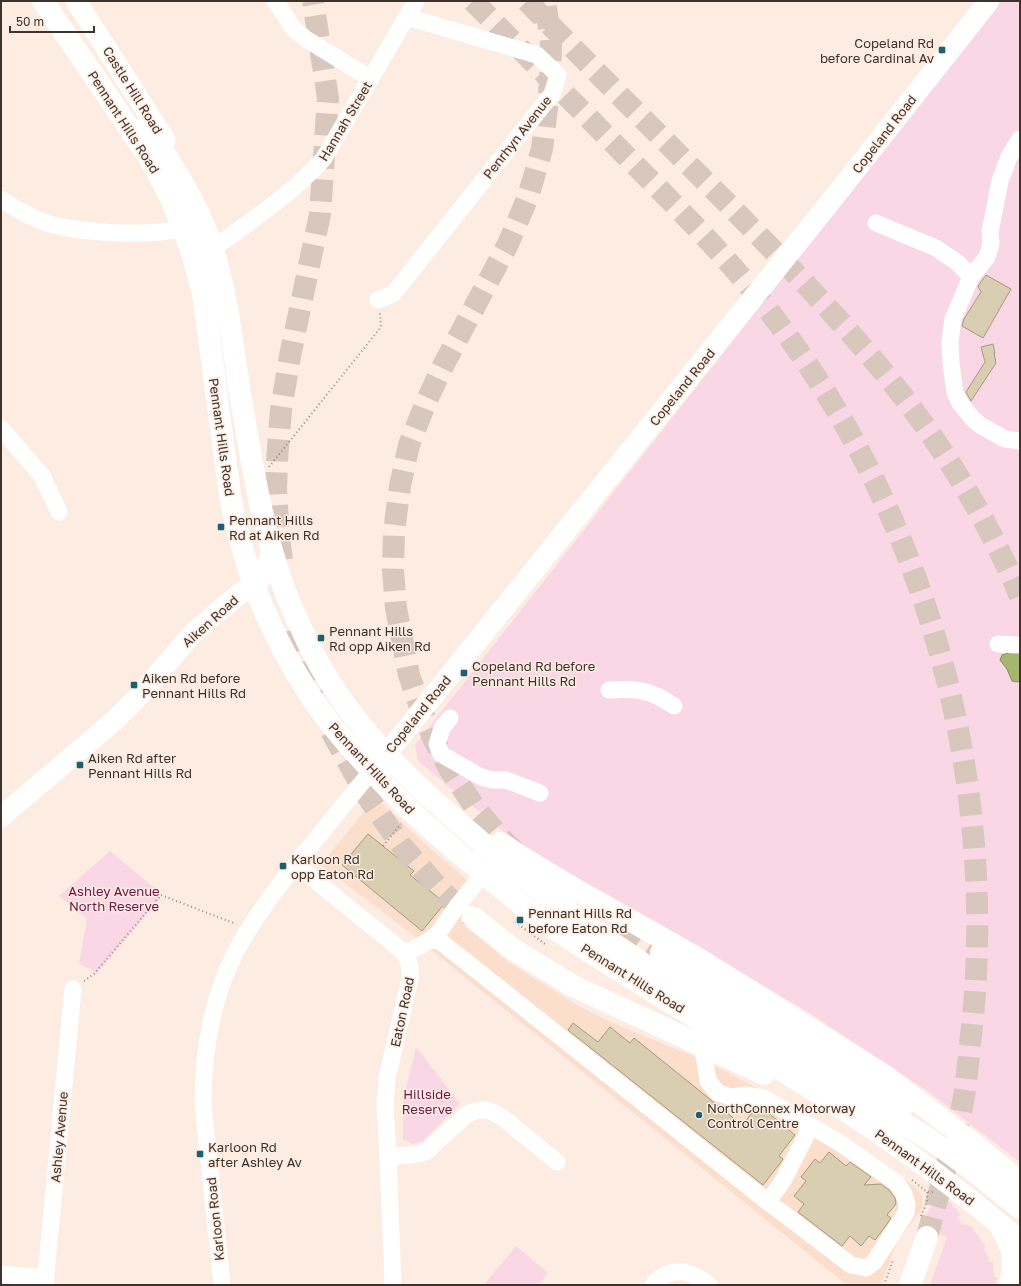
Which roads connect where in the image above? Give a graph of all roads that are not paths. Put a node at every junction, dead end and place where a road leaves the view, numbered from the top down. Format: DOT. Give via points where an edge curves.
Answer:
graph roads {
  1 [pos="43,1"];
  2 [pos="60,1"];
  3 [pos="76,1"];
  4 [pos="275,1"];
  5 [pos="416,1"];
  6 [pos="989,1"];
  7 [pos="407,17"];
  8 [pos="371,79"];
  9 [pos="1020,139"];
  10 [pos="183,182"];
  11 [pos="1,199"];
  12 [pos="876,223"];
  13 [pos="183,228"];
  14 [pos="212,248"];
  15 [pos="971,277"];
  16 [pos="378,300"];
  17 [pos="1,428"];
  18 [pos="1020,441"];
  19 [pos="59,512"];
  20 [pos="272,552"];
  21 [pos="253,586"];
  22 [pos="284,587"];
  23 [pos="998,644"];
  24 [pos="1020,645"];
  25 [pos="609,690"];
  26 [pos="674,706"];
  27 [pos="450,718"];
  28 [pos="386,753"];
  29 [pos="372,771"];
  30 [pos="419,788"];
  31 [pos="540,793"];
  32 [pos="1,817"];
  33 [pos="296,865"];
  34 [pos="483,874"];
  35 [pos="473,917"];
  36 [pos="430,940"];
  37 [pos="661,952"];
  38 [pos="405,954"];
  39 [pos="73,989"];
  40 [pos="697,1042"];
  41 [pos="832,1102"];
  42 [pos="917,1115"];
  43 [pos="811,1126"];
  44 [pos="971,1142"];
  45 [pos="388,1157"];
  46 [pos="557,1162"];
  47 [pos="1020,1182"];
  48 [pos="1020,1194"];
  49 [pos="768,1202"];
  50 [pos="1020,1208"];
  51 [pos="997,1222"];
  52 [pos="927,1237"];
  53 [pos="1020,1242"];
  54 [pos="1,1274"];
  55 [pos="46,1282"];
  56 [pos="222,1285"];
  57 [pos="393,1285"];
  58 [pos="653,1285"];
  59 [pos="709,1285"];
  60 [pos="910,1285"];
  61 [pos="1010,1285"];
  1 -- 13 [label="highway, Pennant Hills Road" via="149,157 170,196"];
  2 -- 10 [label="highway, Pennant Hills Road"];
  3 -- 10 [label="main road, Castle Hill Road" via="173,154"];
  4 -- 8 [label="street" via="294,29 306,39"];
  5 -- 7 [label="street, Hannah Street"];
  6 -- 28 [label="main road, Copeland Road" via="817,219"];
  7 -- 8 [label="street, Hannah Street"];
  7 -- 16 [label="street, Penrhyn Avenue" via="537,54 558,75 552,94 393,294"];
  8 -- 14 [label="street, Hannah Street" via="324,158 311,174"];
  9 -- 15 [label="street" via="1009,157 1000,181 987,257"];
  10 -- 14 [label="highway, Pennant Hills Road"];
  11 -- 13 [label="street" via="33,218 72,229 141,233 171,232"];
  12 -- 15 [label="street" via="936,248 958,263"];
  13 -- 21 [label="highway, Pennant Hills Road" via="203,293 230,495 240,545"];
  14 -- 20 [label="highway, Pennant Hills Road" via="223,290 254,475"];
  15 -- 18 [label="street" via="953,319 950,342 955,393 964,408 980,425 1005,439"];
  17 -- 19 [label="street" via="42,476"];
  20 -- 21 [label="main road, Aiken Road" via="265,572"];
  20 -- 22 [label="highway, Pennant Hills Road"];
  21 -- 22 [label="street" via="265,582 277,583"];
  21 -- 29 [label="highway, Pennant Hills Road" via="281,646 306,691 334,729"];
  21 -- 32 [label="main road, Aiken Road" via="193,632 139,696 114,721"];
  22 -- 28 [label="highway, Pennant Hills Road" via="309,645 333,688 360,725"];
  23 -- 24 [label="street"];
  25 -- 26 [label="street" via="642,690 660,696"];
  27 -- 31 [label="street" via="442,728 437,744 441,754 481,777 506,780"];
  28 -- 29 [label="main road, Copeland Road"];
  28 -- 30 [label="highway, Pennant Hills Road"];
  29 -- 33 [label="street"];
  29 -- 34 [label="highway, Pennant Hills Road" via="431,830"];
  30 -- 44 [label="highway" via="523,858 698,959 885,1076"];
  30 -- 50 [label="highway, Pennant Hills Road" via="523,878 595,931 692,995 941,1148"];
  33 -- 38 [label="street"];
  33 -- 56 [label="street, Karloon Road" via="246,933 235,954 225,978 208,1037 203,1104"];
  34 -- 36 [label="street" via="439,932"];
  34 -- 41 [label="highway, Pennant Hills Road" via="583,948"];
  35 -- 40 [label="highway" via="511,948 573,986"];
  36 -- 38 [label="street"];
  36 -- 49 [label="street" via="440,941"];
  37 -- 42 [label="highway" via="678,967"];
  38 -- 45 [label="street, Eaton Road" via="410,966 410,979 387,1078 385,1104"];
  39 -- 55 [label="street, Ashley Avenue"];
  40 -- 41 [label="highway"];
  40 -- 43 [label="street" via="703,1049 708,1081 718,1093 731,1097 747,1095 764,1098"];
  41 -- 51 [label="highway, Pennant Hills Road" via="948,1182"];
  42 -- 44 [label="highway"];
  42 -- 48 [label="highway"];
  43 -- 49 [label="street" via="784,1178"];
  43 -- 49 [label="street" via="897,1183 904,1194 906,1214 874,1262 866,1268 859,1268 851,1265"];
  44 -- 47 [label="highway"];
  45 -- 46 [label="street" via="419,1154 427,1150 466,1115 484,1110 502,1118"];
  45 -- 57 [label="street, Eaton Road"];
  51 -- 53 [label="highway, Pennant Hills Road"];
  51 -- 61 [label="highway" via="1014,1254"];
  52 -- 60 [label="highway"];
  54 -- 55 [label="street"];
  58 -- 59 [label="street" via="667,1274 683,1272 692,1274"];
}
